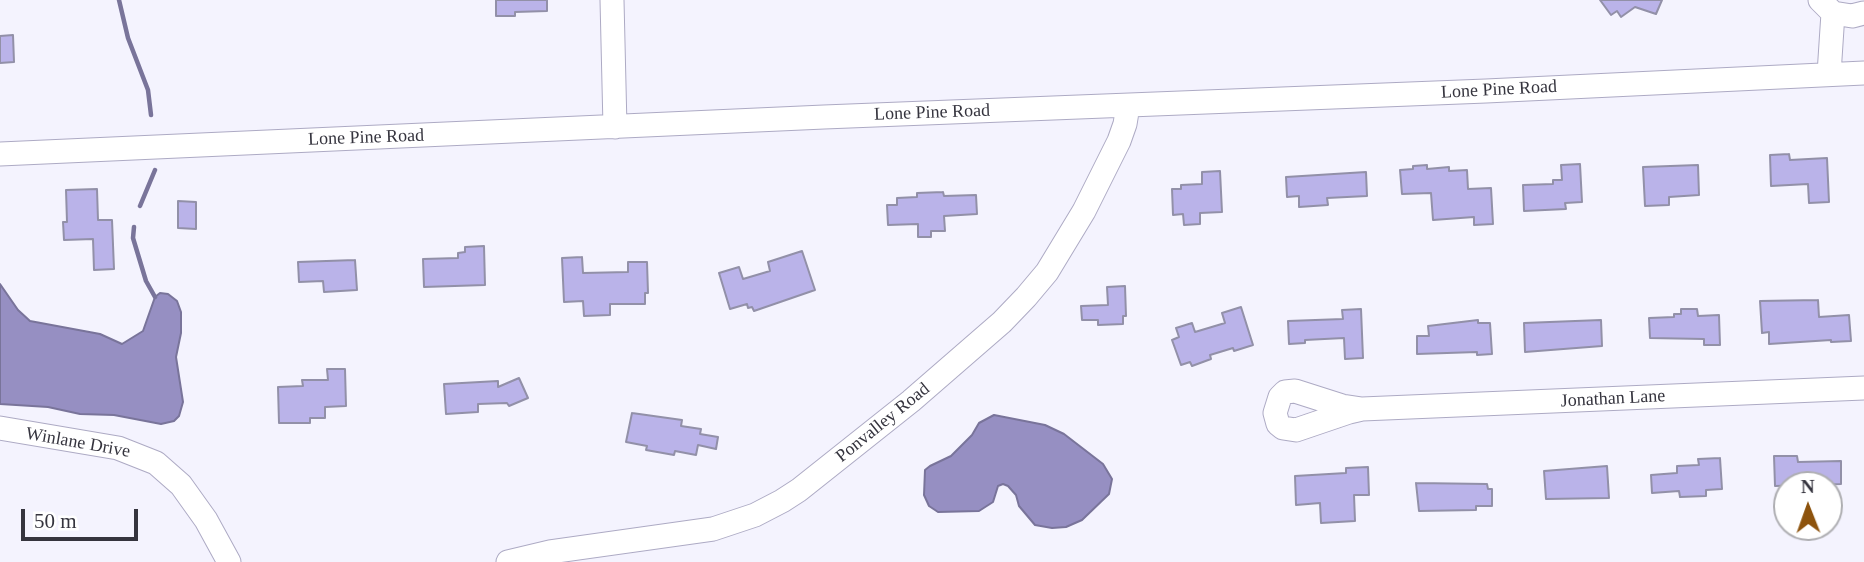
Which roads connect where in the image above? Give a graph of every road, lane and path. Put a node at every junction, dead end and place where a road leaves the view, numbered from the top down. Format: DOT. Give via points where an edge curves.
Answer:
graph roads {
  1 [pos="612,0"];
  2 [pos="1826,7"];
  3 [pos="1864,13"];
  4 [pos="1864,73"];
  5 [pos="1829,75"];
  6 [pos="1128,106"];
  7 [pos="615,127"];
  8 [pos="0,154"];
  9 [pos="1864,388"];
  10 [pos="1362,410"];
  11 [pos="0,428"];
  12 [pos="229,562"];
  13 [pos="508,562"];
  1 -- 7 [label="street"];
  2 -- 3 [label="street" via="1852,16"];
  2 -- 5 [label="street"];
  4 -- 5 [label="street, Lone Pine Road"];
  5 -- 6 [label="street, Lone Pine Road"];
  6 -- 7 [label="street, Lone Pine Road"];
  6 -- 13 [label="street, Ponvalley Road" via="1119,141 1084,211 1033,289 911,401 807,484 771,508 737,522"];
  7 -- 8 [label="street, Lone Pine Road"];
  9 -- 10 [label="street, Jonathan Lane"];
  11 -- 12 [label="street, Winlane Drive" via="118,448 156,463 181,485"];
}
